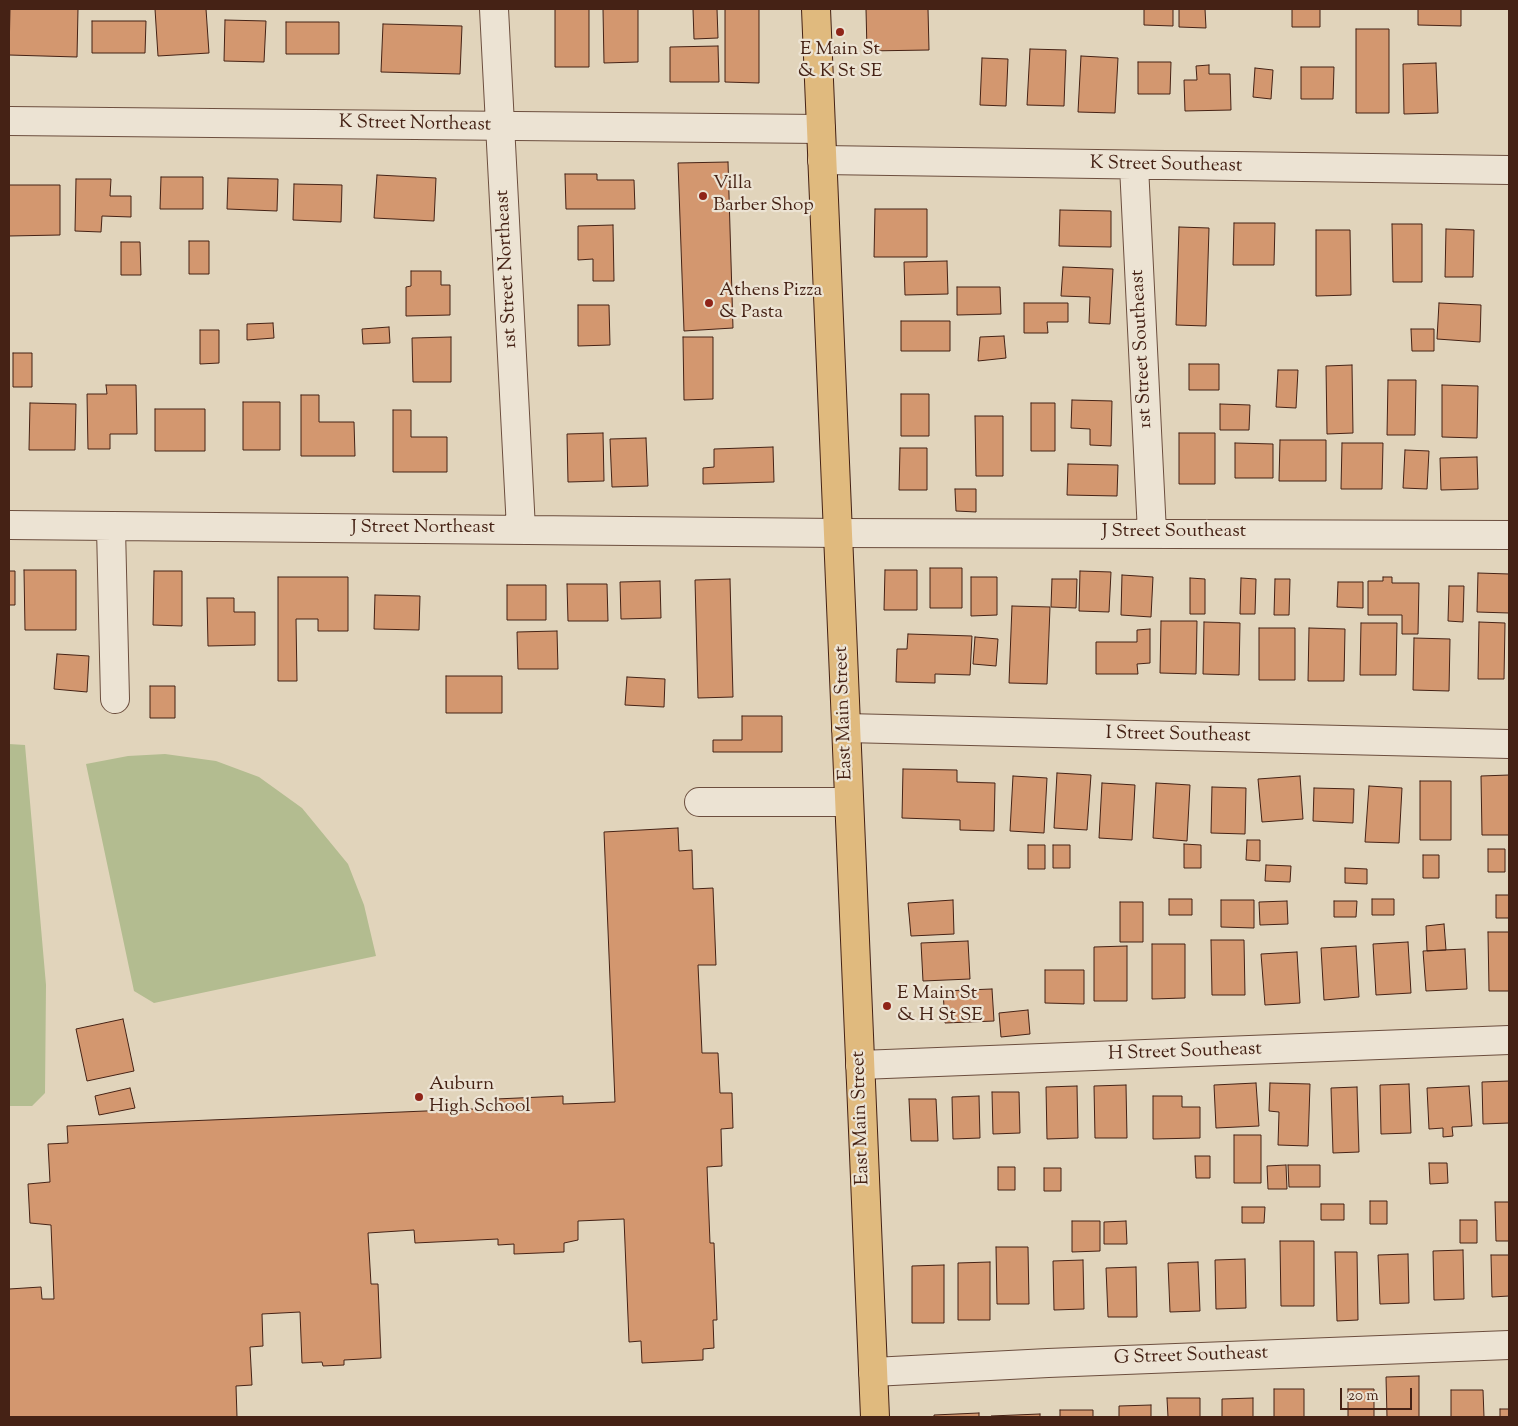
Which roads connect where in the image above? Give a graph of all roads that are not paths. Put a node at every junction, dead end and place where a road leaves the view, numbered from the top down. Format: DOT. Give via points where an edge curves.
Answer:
graph roads {
  1 [pos="494,9"];
  2 [pos="816,9"];
  3 [pos="9,120"];
  4 [pos="501,126"];
  5 [pos="821,129"];
  6 [pos="822,160"];
  7 [pos="1134,166"];
  8 [pos="1509,170"];
  9 [pos="9,525"];
  10 [pos="111,528"];
  11 [pos="521,529"];
  12 [pos="1152,533"];
  13 [pos="838,534"];
  14 [pos="1509,535"];
  15 [pos="115,699"];
  16 [pos="846,728"];
  17 [pos="1509,744"];
  18 [pos="699,802"];
  19 [pos="849,802"];
  20 [pos="1509,1040"];
  21 [pos="860,1065"];
  22 [pos="1509,1345"];
  23 [pos="873,1372"];
  24 [pos="875,1417"];
  1 -- 4 [label="street, 1st Street Northeast"];
  2 -- 5 [label="main road, East Main Street"];
  3 -- 4 [label="street, K Street Northeast"];
  4 -- 5 [label="street, K Street Northeast"];
  4 -- 11 [label="street, 1st Street Northeast"];
  5 -- 6 [label="main road, East Main Street"];
  6 -- 7 [label="street, K Street Southeast"];
  6 -- 13 [label="main road, East Main Street"];
  7 -- 8 [label="street, K Street Southeast"];
  7 -- 12 [label="street, 1st Street Southeast"];
  9 -- 10 [label="street, J Street Northeast"];
  10 -- 11 [label="street, J Street Northeast"];
  10 -- 15 [label="street"];
  11 -- 13 [label="street, J Street Northeast"];
  12 -- 13 [label="street, J Street Southeast"];
  12 -- 14 [label="street, J Street Southeast"];
  13 -- 16 [label="main road, East Main Street"];
  16 -- 17 [label="street, I Street Southeast"];
  16 -- 19 [label="main road, East Main Street"];
  18 -- 19 [label="street"];
  19 -- 21 [label="main road, East Main Street"];
  20 -- 21 [label="street, H Street Southeast"];
  21 -- 23 [label="main road, East Main Street"];
  22 -- 23 [label="street, G Street Southeast"];
  23 -- 24 [label="main road, East Main Street"];
}
